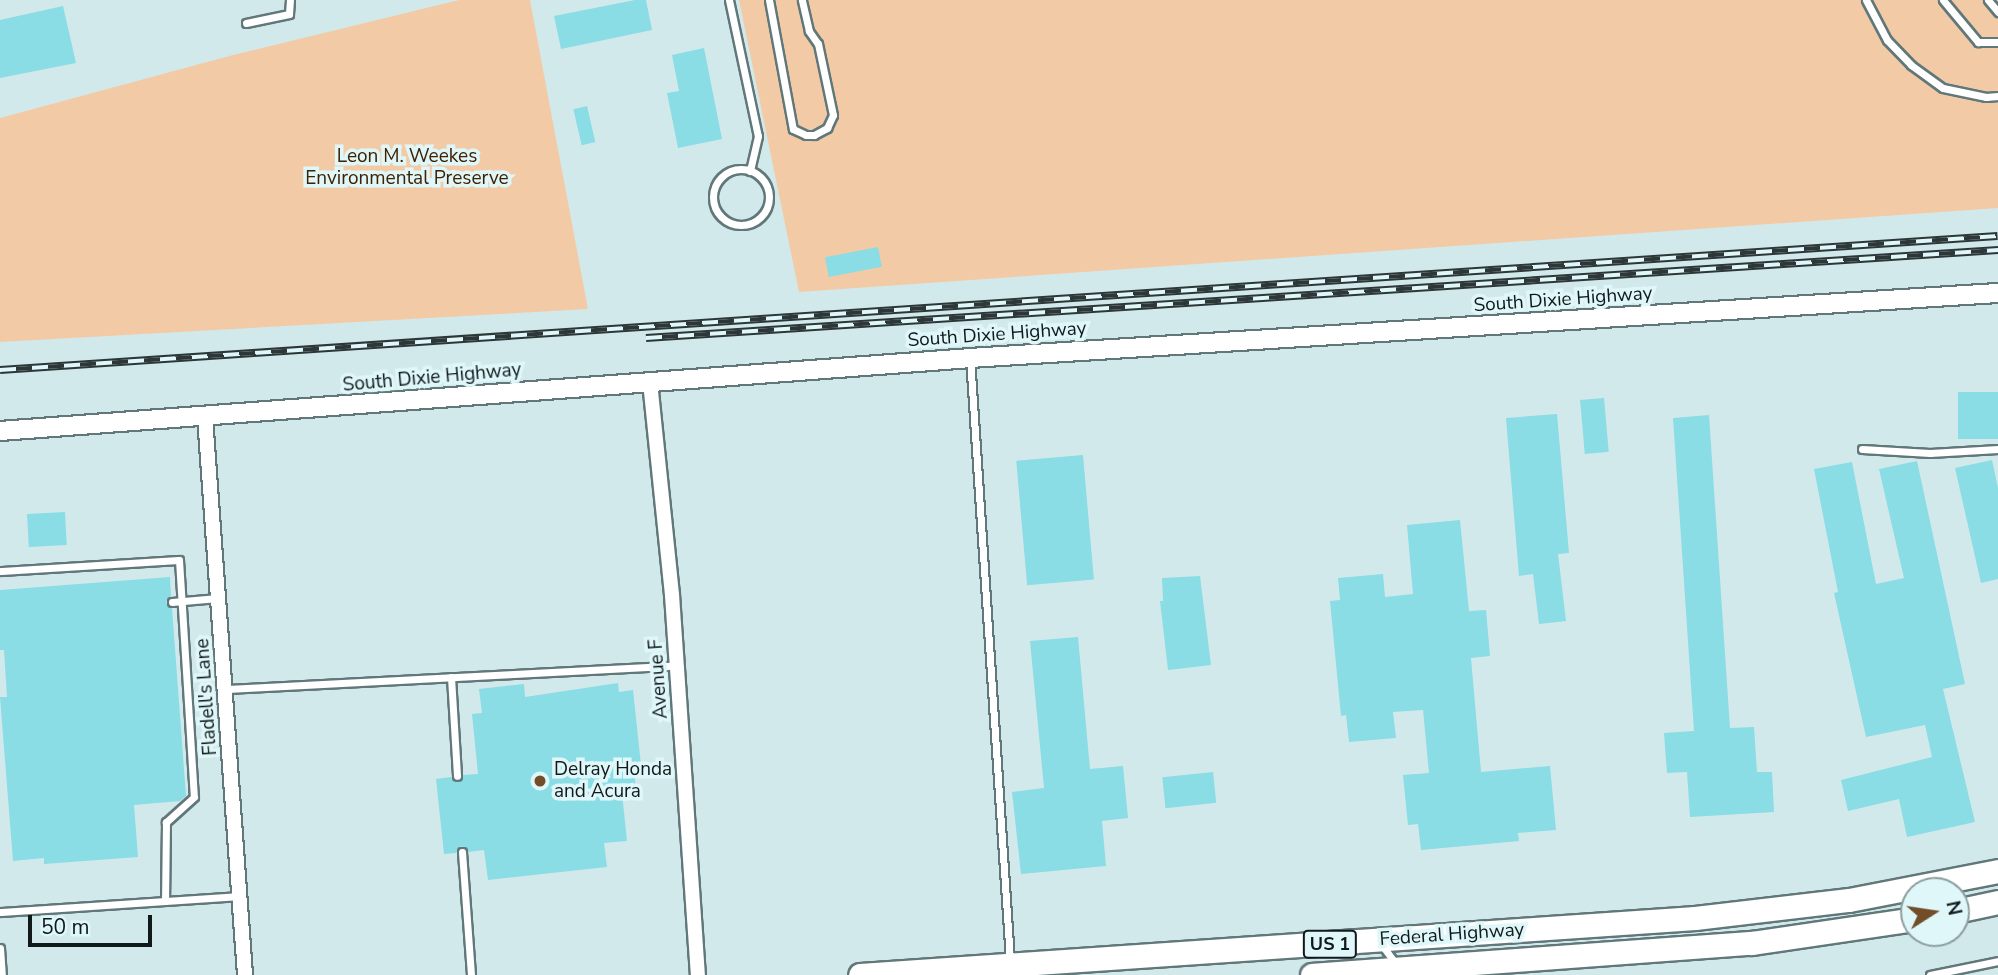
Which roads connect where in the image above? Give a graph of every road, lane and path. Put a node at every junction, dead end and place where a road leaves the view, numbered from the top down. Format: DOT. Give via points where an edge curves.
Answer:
graph roads {
  1 [pos="290,0"];
  2 [pos="729,0"];
  3 [pos="769,0"];
  4 [pos="802,0"];
  5 [pos="1866,0"];
  6 [pos="1942,0"];
  7 [pos="1988,0"];
  8 [pos="1998,12"];
  9 [pos="246,23"];
  10 [pos="1998,42"];
  11 [pos="1998,96"];
  12 [pos="751,171"];
  13 [pos="1998,293"];
  14 [pos="970,358"];
  15 [pos="650,382"];
  16 [pos="205,417"];
  17 [pos="0,431"];
  18 [pos="1862,449"];
  19 [pos="1998,449"];
  20 [pos="0,571"];
  21 [pos="219,598"];
  22 [pos="181,601"];
  23 [pos="172,602"];
  24 [pos="677,664"];
  25 [pos="451,677"];
  26 [pos="226,689"];
  27 [pos="457,776"];
  28 [pos="462,852"];
  29 [pos="1998,871"];
  30 [pos="1881,894"];
  31 [pos="241,896"];
  32 [pos="165,901"];
  33 [pos="1998,902"];
  34 [pos="1970,908"];
  35 [pos="0,912"];
  36 [pos="1900,921"];
  37 [pos="1856,928"];
  38 [pos="1379,940"];
  39 [pos="0,948"];
  40 [pos="1998,961"];
  41 [pos="1474,969"];
  42 [pos="1009,970"];
  43 [pos="1401,972"];
  44 [pos="2,975"];
  45 [pos="246,975"];
  46 [pos="471,975"];
  47 [pos="698,975"];
  48 [pos="860,975"];
  49 [pos="1311,975"];
  50 [pos="1930,975"];
  1 -- 9 [label="lane" via="289,14"];
  2 -- 12 [label="lane" via="758,136"];
  3 -- 4 [label="lane" via="793,129 814,135 827,128 833,115 818,44 809,31"];
  5 -- 11 [label="lane" via="1886,40 1911,65 1943,88"];
  6 -- 10 [label="lane" via="1978,42"];
  7 -- 8 [label="lane"];
  12 -- 12 [label="lane" via="735,170 716,183 715,206 731,223 754,222 768,203 763,180"];
  13 -- 14 [label="street, South Dixie Highway"];
  14 -- 15 [label="street, South Dixie Highway"];
  14 -- 42 [label="lane"];
  15 -- 16 [label="street, South Dixie Highway"];
  15 -- 24 [label="street, Avenue F"];
  16 -- 17 [label="street, South Dixie Highway"];
  16 -- 21 [label="street, Fladell's Lane"];
  18 -- 19 [label="lane" via="1930,453"];
  20 -- 22 [label="lane" via="179,560"];
  21 -- 22 [label="lane"];
  21 -- 26 [label="street, Fladell's Lane"];
  22 -- 23 [label="lane"];
  22 -- 32 [label="lane" via="194,797 166,822"];
  24 -- 25 [label="lane"];
  24 -- 47 [label="street, Avenue F"];
  25 -- 26 [label="lane"];
  25 -- 27 [label="lane"];
  26 -- 31 [label="street, Fladell's Lane"];
  28 -- 46 [label="lane"];
  29 -- 30 [label="main road, Federal Highway / US 1"];
  30 -- 37 [label="main road"];
  30 -- 38 [label="main road, Federal Highway / US 1" via="1695,918"];
  31 -- 32 [label="lane"];
  31 -- 45 [label="street, Fladell's Lane"];
  32 -- 35 [label="lane"];
  33 -- 34 [label="main road"];
  36 -- 37 [label="main road, Federal Highway / US 1"];
  37 -- 41 [label="main road, Federal Highway / US 1" via="1742,944"];
  38 -- 42 [label="main road, Federal Highway / US 1"];
  38 -- 43 [label="lane"];
  39 -- 44 [label="lane"];
  40 -- 50 [label="lane"];
  41 -- 43 [label="main road, Federal Highway / US 1"];
  42 -- 48 [label="main road, Federal Highway / US 1"];
  43 -- 49 [label="main road, Federal Highway / US 1"];
}
